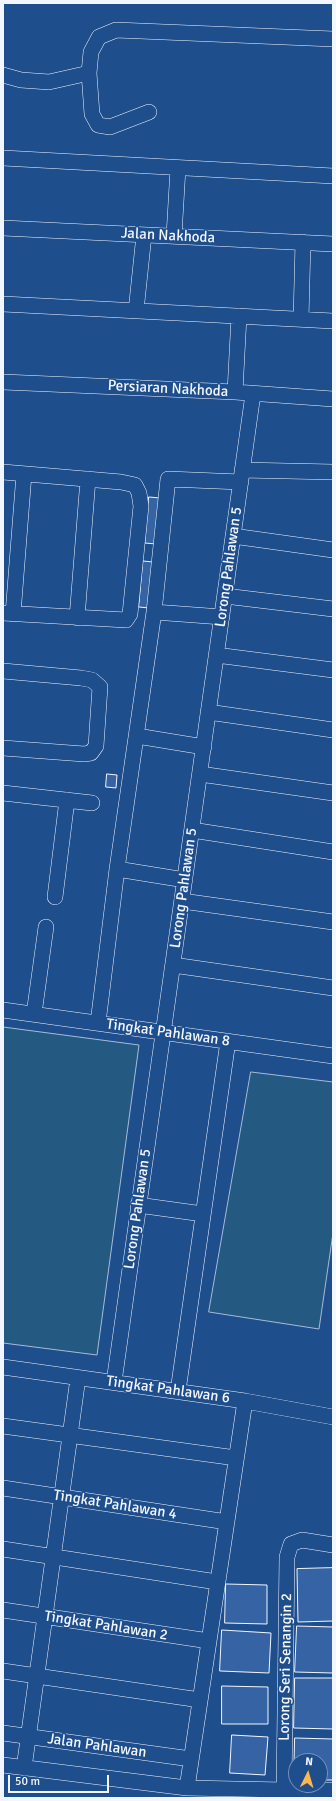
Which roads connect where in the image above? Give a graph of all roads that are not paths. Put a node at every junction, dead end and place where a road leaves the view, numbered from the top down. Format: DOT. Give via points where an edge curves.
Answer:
graph roads {
  1 [pos="333,39"];
  2 [pos="89,73"];
  3 [pos="3,76"];
  4 [pos="149,112"];
  5 [pos="3,158"];
  6 [pos="178,168"];
  7 [pos="333,176"];
  8 [pos="3,228"];
  9 [pos="144,235"];
  10 [pos="174,236"];
  11 [pos="303,242"];
  12 [pos="333,244"];
  13 [pos="3,304"];
  14 [pos="136,311"];
  15 [pos="239,316"];
  16 [pos="301,319"];
  17 [pos="333,321"];
  18 [pos="3,382"];
  19 [pos="235,392"];
  20 [pos="253,394"];
  21 [pos="333,399"];
  22 [pos="3,472"];
  23 [pos="333,472"];
  24 [pos="24,474"];
  25 [pos="242,476"];
  26 [pos="88,479"];
  27 [pos="233,536"];
  28 [pos="333,550"];
  29 [pos="225,596"];
  30 [pos="333,609"];
  31 [pos="154,612"];
  32 [pos="8,613"];
  33 [pos="222,617"];
  34 [pos="77,618"];
  35 [pos="216,655"];
  36 [pos="333,670"];
  37 [pos="3,671"];
  38 [pos="208,712"];
  39 [pos="333,730"];
  40 [pos="137,736"];
  41 [pos="204,747"];
  42 [pos="3,748"];
  43 [pos="200,774"];
  44 [pos="3,793"];
  45 [pos="333,793"];
  46 [pos="67,800"];
  47 [pos="92,803"];
  48 [pos="192,830"];
  49 [pos="333,852"];
  50 [pos="117,869"];
  51 [pos="185,880"];
  52 [pos="55,897"];
  53 [pos="182,901"];
  54 [pos="333,922"];
  55 [pos="46,927"];
  56 [pos="173,965"];
  57 [pos="333,988"];
  58 [pos="3,1010"];
  59 [pos="34,1014"];
  60 [pos="98,1023"];
  61 [pos="164,1032"];
  62 [pos="228,1041"];
  63 [pos="333,1056"];
  64 [pos="138,1205"];
  65 [pos="203,1214"];
  66 [pos="3,1367"];
  67 [pos="78,1378"];
  68 [pos="114,1382"];
  69 [pos="178,1391"];
  70 [pos="245,1401"];
  71 [pos="333,1417"];
  72 [pos="3,1426"];
  73 [pos="70,1436"];
  74 [pos="236,1458"];
  75 [pos="3,1488"];
  76 [pos="62,1497"];
  77 [pos="227,1522"];
  78 [pos="333,1545"];
  79 [pos="3,1549"];
  80 [pos="53,1557"];
  81 [pos="217,1582"];
  82 [pos="3,1610"];
  83 [pos="45,1616"];
  84 [pos="209,1641"];
  85 [pos="3,1671"];
  86 [pos="36,1676"];
  87 [pos="200,1700"];
  88 [pos="3,1733"];
  89 [pos="28,1736"];
  90 [pos="191,1759"];
  91 [pos="3,1765"];
  92 [pos="24,1768"];
  93 [pos="187,1788"];
  94 [pos="284,1790"];
  95 [pos="333,1790"];
  1 -- 2 [label="street" via="116,30 99,37 91,52"];
  2 -- 3 [label="street" via="50,82"];
  2 -- 4 [label="street" via="92,114 98,125 110,127"];
  5 -- 6 [label="street"];
  6 -- 7 [label="street"];
  6 -- 10 [label="street"];
  8 -- 9 [label="street, Jalan Nakhoda"];
  9 -- 10 [label="street, Jalan Nakhoda"];
  9 -- 14 [label="street"];
  10 -- 11 [label="street, Jalan Nakhoda"];
  11 -- 12 [label="street, Jalan Nakhoda"];
  11 -- 16 [label="street"];
  13 -- 14 [label="street"];
  14 -- 15 [label="street"];
  15 -- 16 [label="street"];
  15 -- 19 [label="street"];
  16 -- 17 [label="street"];
  18 -- 19 [label="street, Persiaran Nakhoda"];
  19 -- 20 [label="street, Persiaran Nakhoda"];
  20 -- 21 [label="street, Persiaran Nakhoda"];
  20 -- 25 [label="street, Lorong Pahlawan 5"];
  22 -- 24 [label="street"];
  23 -- 25 [label="street"];
  24 -- 26 [label="street"];
  24 -- 32 [label="street"];
  25 -- 27 [label="street, Lorong Pahlawan 5"];
  25 -- 31 [label="street" via="168,479"];
  26 -- 34 [label="street"];
  26 -- 34 [label="street" via="135,485 141,506 130,614 126,620"];
  27 -- 28 [label="street"];
  27 -- 29 [label="street, Lorong Pahlawan 5"];
  29 -- 30 [label="street"];
  29 -- 33 [label="street, Lorong Pahlawan 5"];
  31 -- 33 [label="street"];
  31 -- 40 [label="street"];
  32 -- 34 [label="street"];
  33 -- 35 [label="street, Lorong Pahlawan 5"];
  35 -- 36 [label="street"];
  35 -- 38 [label="street, Lorong Pahlawan 5"];
  37 -- 42 [label="street" via="81,678 92,680 100,687 96,746 91,753"];
  38 -- 39 [label="street"];
  38 -- 41 [label="street, Lorong Pahlawan 5"];
  40 -- 41 [label="street"];
  40 -- 50 [label="street"];
  41 -- 43 [label="street, Lorong Pahlawan 5"];
  43 -- 45 [label="street"];
  43 -- 48 [label="street, Lorong Pahlawan 5"];
  44 -- 46 [label="street"];
  46 -- 47 [label="street"];
  46 -- 52 [label="street"];
  48 -- 49 [label="street"];
  48 -- 51 [label="street, Lorong Pahlawan 5"];
  50 -- 51 [label="street"];
  50 -- 60 [label="street"];
  51 -- 53 [label="street, Lorong Pahlawan 5"];
  53 -- 54 [label="street"];
  53 -- 56 [label="street, Lorong Pahlawan 5"];
  55 -- 59 [label="street"];
  56 -- 57 [label="street"];
  56 -- 61 [label="street, Lorong Pahlawan 5"];
  58 -- 59 [label="street, Tingkat Pahlawan 8"];
  59 -- 60 [label="street, Tingkat Pahlawan 8"];
  60 -- 61 [label="street, Tingkat Pahlawan 8"];
  61 -- 62 [label="street, Tingkat Pahlawan 8"];
  61 -- 64 [label="street, Lorong Pahlawan 5"];
  62 -- 63 [label="street, Tingkat Pahlawan 8"];
  62 -- 65 [label="street"];
  64 -- 65 [label="street"];
  64 -- 68 [label="street, Lorong Pahlawan 5"];
  65 -- 69 [label="street"];
  66 -- 67 [label="street, Tingkat Pahlawan 6"];
  67 -- 68 [label="street, Tingkat Pahlawan 6"];
  67 -- 73 [label="street"];
  68 -- 69 [label="street, Tingkat Pahlawan 6"];
  69 -- 70 [label="street, Tingkat Pahlawan 6"];
  70 -- 71 [label="street, Tingkat Pahlawan 6"];
  70 -- 74 [label="street"];
  72 -- 73 [label="street"];
  73 -- 74 [label="street"];
  73 -- 76 [label="street"];
  74 -- 77 [label="street"];
  75 -- 76 [label="street, Tingkat Pahlawan 4"];
  76 -- 77 [label="street, Tingkat Pahlawan 4"];
  76 -- 80 [label="street"];
  77 -- 81 [label="street"];
  78 -- 94 [label="street, Lorong Seri Senangin 2" via="302,1540 291,1544 287,1557"];
  79 -- 80 [label="street"];
  80 -- 81 [label="street"];
  80 -- 83 [label="street"];
  81 -- 84 [label="street"];
  82 -- 83 [label="street, Tingkat Pahlawan 2"];
  83 -- 84 [label="street, Tingkat Pahlawan 2"];
  83 -- 86 [label="street"];
  84 -- 87 [label="street"];
  85 -- 86 [label="street"];
  86 -- 87 [label="street"];
  86 -- 89 [label="street"];
  87 -- 90 [label="street"];
  88 -- 89 [label="street, Jalan Pahlawan"];
  89 -- 90 [label="street, Jalan Pahlawan"];
  89 -- 92 [label="street"];
  90 -- 93 [label="street"];
  91 -- 92 [label="street, Jalan Pahlawan"];
  92 -- 93 [label="street, Jalan Pahlawan"];
  93 -- 94 [label="street, Jalan Pahlawan"];
  94 -- 95 [label="street, Jalan Pahlawan"];
}
